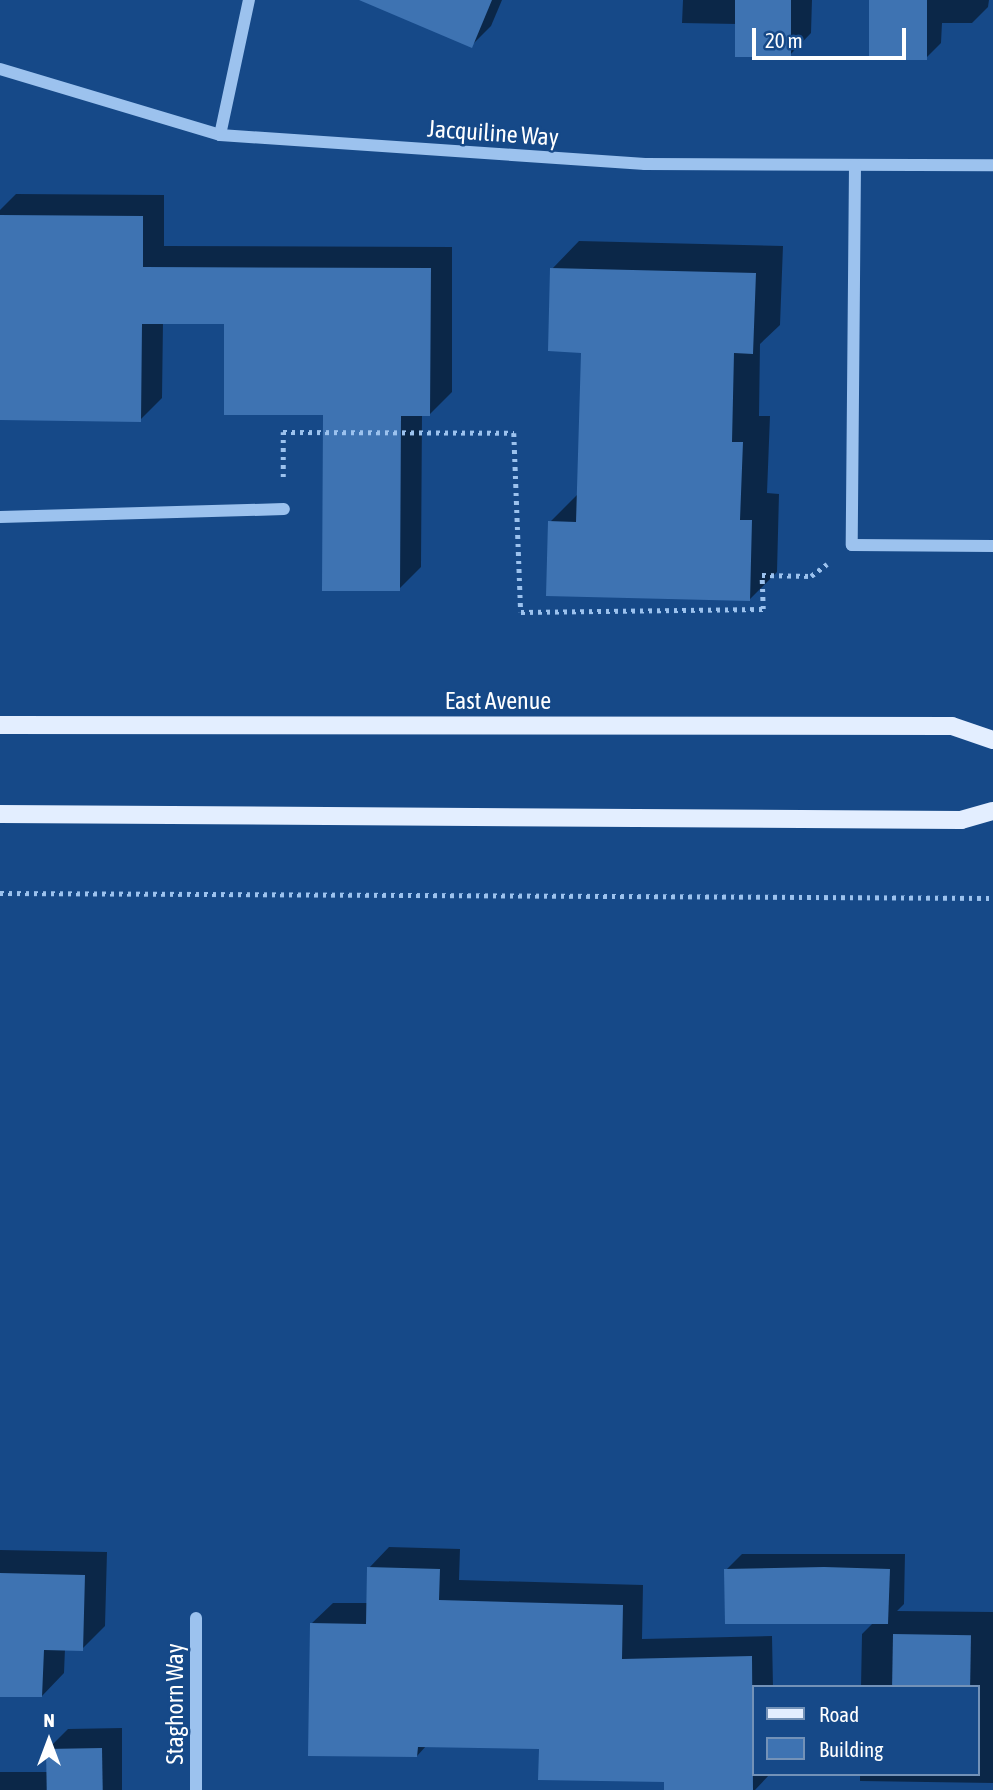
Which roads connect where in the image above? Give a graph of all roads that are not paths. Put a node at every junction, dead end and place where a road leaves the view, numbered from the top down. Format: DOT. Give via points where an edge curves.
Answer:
graph roads {
  1 [pos="249,0"];
  2 [pos="0,69"];
  3 [pos="220,135"];
  4 [pos="855,165"];
  5 [pos="993,165"];
  6 [pos="284,509"];
  7 [pos="0,517"];
  8 [pos="993,546"];
  9 [pos="0,725"];
  10 [pos="993,740"];
  11 [pos="993,811"];
  12 [pos="0,814"];
  13 [pos="197,1618"];
  14 [pos="197,1790"];
  1 -- 3 [label="street"];
  2 -- 3 [label="street, Jacquiline Way"];
  3 -- 4 [label="street, Jacquiline Way" via="645,164"];
  4 -- 5 [label="street, Jacquiline Way"];
  4 -- 8 [label="street" via="852,544"];
  6 -- 7 [label="street"];
  9 -- 10 [label="main road, East Avenue" via="952,726"];
  11 -- 12 [label="main road" via="961,820"];
  13 -- 14 [label="street, Staghorn Way"];
}
